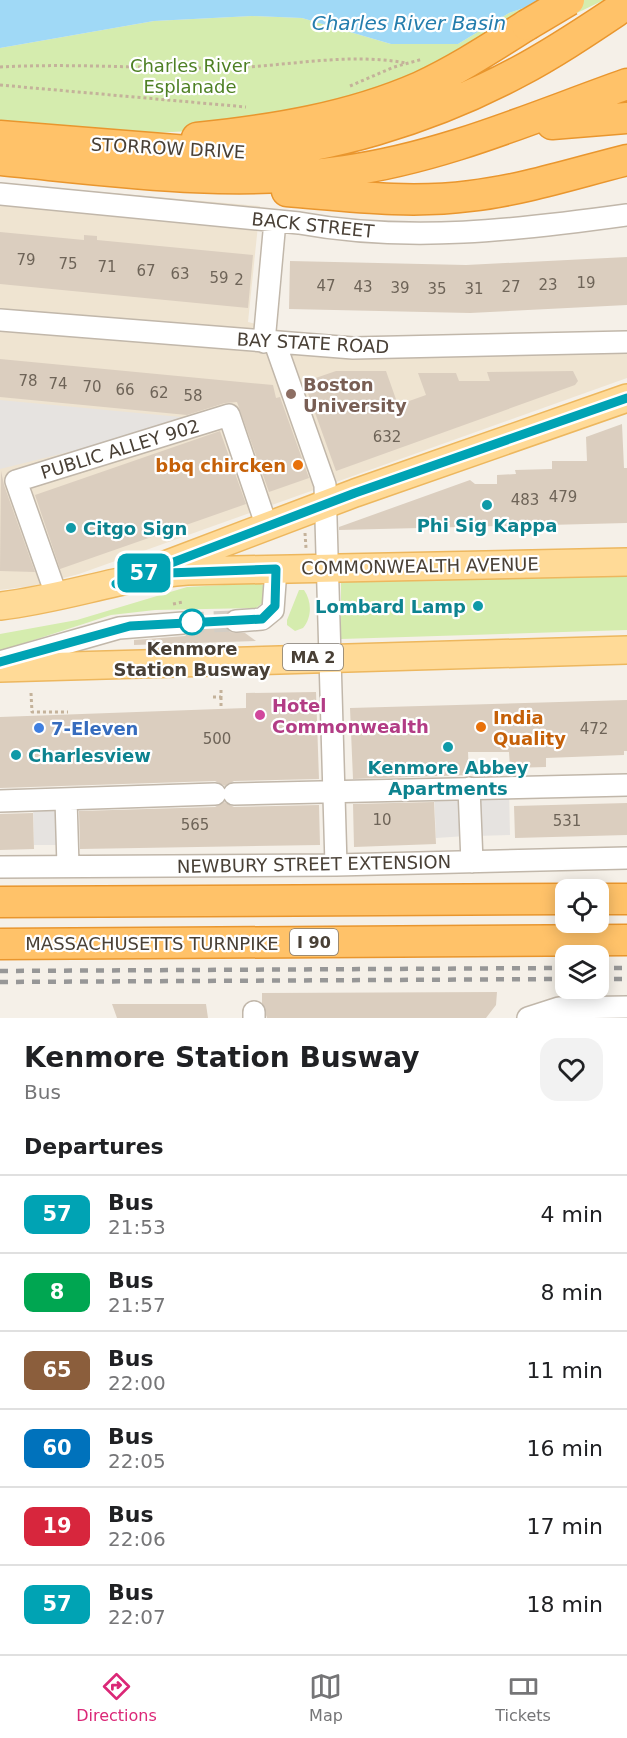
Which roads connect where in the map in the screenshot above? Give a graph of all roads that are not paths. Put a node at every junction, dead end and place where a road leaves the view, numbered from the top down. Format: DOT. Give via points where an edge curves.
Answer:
graph roads {
  1 [pos="569,0"];
  2 [pos="627,4"];
  3 [pos="621,102"];
  4 [pos="0,135"];
  5 [pos="114,146"];
  6 [pos="0,160"];
  7 [pos="627,160"];
  8 [pos="219,178"];
  9 [pos="0,194"];
  10 [pos="627,215"];
  11 [pos="275,221"];
  12 [pos="0,320"];
  13 [pos="627,342"];
  14 [pos="269,343"];
  15 [pos="627,398"];
  16 [pos="326,505"];
  17 [pos="267,527"];
  18 [pos="317,560"];
  19 [pos="627,562"];
  20 [pos="276,569"];
  21 [pos="116,584"];
  22 [pos="57,597"];
  23 [pos="0,606"];
  24 [pos="183,612"];
  25 [pos="236,621"];
  26 [pos="627,650"];
  27 [pos="331,657"];
  28 [pos="0,662"];
  29 [pos="0,668"];
  30 [pos="627,785"];
  31 [pos="469,788"];
  32 [pos="334,792"];
  33 [pos="66,799"];
  34 [pos="0,801"];
  35 [pos="627,858"];
  36 [pos="471,862"];
  37 [pos="336,865"];
  38 [pos="68,866"];
  39 [pos="0,867"];
  40 [pos="609,899"];
  41 [pos="627,899"];
  42 [pos="555,900"];
  43 [pos="0,902"];
  44 [pos="627,940"];
  45 [pos="0,944"];
  46 [pos="627,1007"];
  47 [pos="528,1018"];
  1 -- 5 [label="highway, bridge" via="441,77 362,108 288,126"];
  2 -- 5 [label="highway, STORROW DRIVE" via="518,73 418,115 368,130 242,154"];
  3 -- 8 [label="highway, STORROW DRIVE" via="345,171 274,178"];
  4 -- 5 [label="highway, STORROW DRIVE"];
  6 -- 8 [label="highway, STORROW DRIVE"];
  7 -- 8 [label="highway" via="511,189 435,199 286,191"];
  9 -- 11 [label="street, BACK STREET"];
  10 -- 11 [label="street, BACK STREET" via="504,230 425,233 336,230"];
  11 -- 14 [label="street"];
  12 -- 14 [label="street, BAY STATE ROAD"];
  13 -- 14 [label="street, BAY STATE ROAD" via="353,348"];
  14 -- 16 [label="street" via="325,485"];
  15 -- 16 [label="main road"];
  16 -- 17 [label="main road"];
  16 -- 18 [label="street"];
  17 -- 21 [label="main road"];
  17 -- 22 [label="street, PUBLIC ALLEY 902" via="229,415 16,481"];
  18 -- 19 [label="main road, COMMONWEALTH AVENUE"];
  18 -- 20 [label="main road, COMMONWEALTH AVENUE"];
  18 -- 27 [label="street"];
  20 -- 21 [label="main road, COMMONWEALTH AVENUE" via="168,573"];
  20 -- 25 [label="street" via="273,610 262,619"];
  21 -- 22 [label="main road, COMMONWEALTH AVENUE"];
  22 -- 23 [label="main road, COMMONWEALTH AVENUE"];
  24 -- 28 [label="street"];
  26 -- 27 [label="main road, MA 2"];
  27 -- 29 [label="main road, MA 2"];
  27 -- 32 [label="street"];
  30 -- 31 [label="street"];
  31 -- 32 [label="street"];
  31 -- 36 [label="street"];
  32 -- 33 [label="street"];
  32 -- 37 [label="street"];
  33 -- 34 [label="street"];
  33 -- 38 [label="street"];
  35 -- 36 [label="street, NEWBURY STREET EXTENSION"];
  36 -- 37 [label="street, NEWBURY STREET EXTENSION"];
  37 -- 38 [label="street, NEWBURY STREET EXTENSION"];
  38 -- 39 [label="street, NEWBURY STREET EXTENSION"];
  40 -- 41 [label="highway"];
  42 -- 43 [label="highway"];
  44 -- 45 [label="highway, MASSACHUSETTS TURNPIKE / I 90"];
  46 -- 47 [label="street" via="559,1008"];
}
